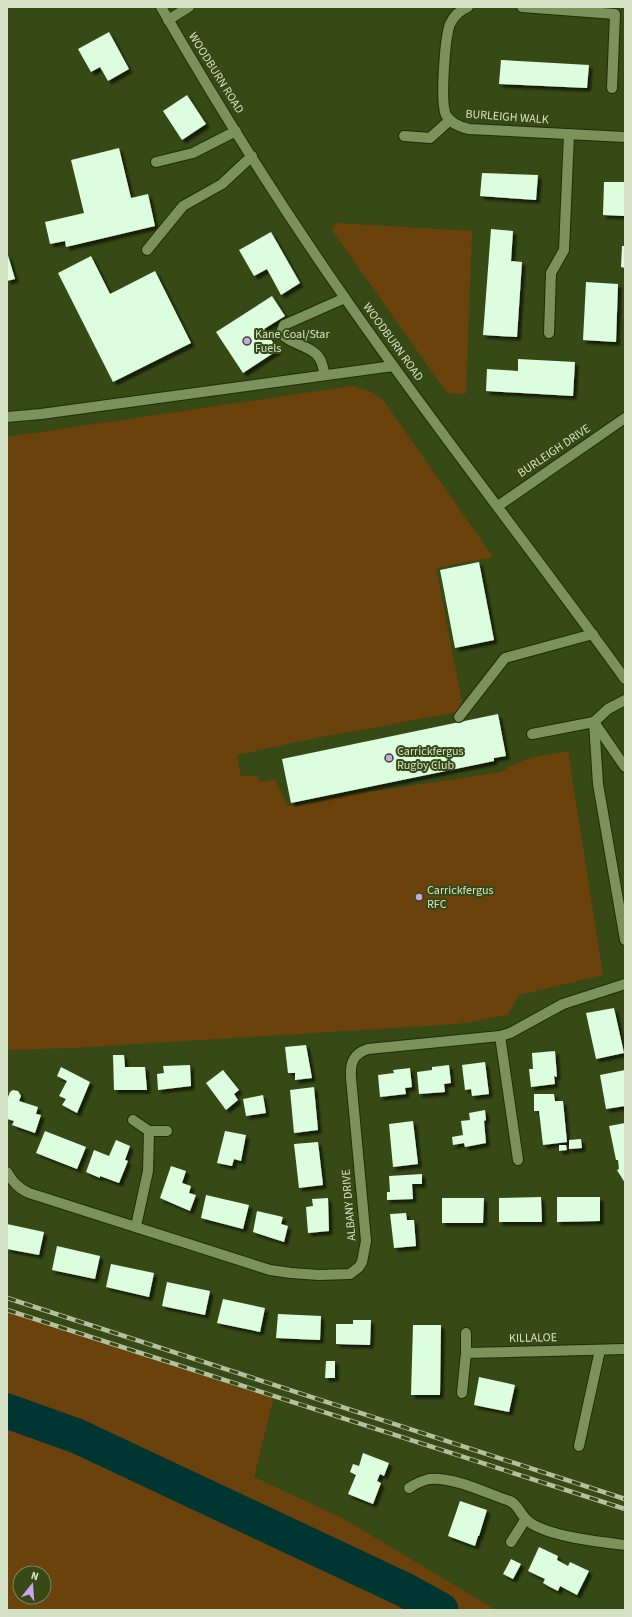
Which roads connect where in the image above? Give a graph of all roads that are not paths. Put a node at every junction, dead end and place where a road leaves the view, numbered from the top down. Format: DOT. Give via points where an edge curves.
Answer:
graph roads {
  1 [pos="161,7"];
  2 [pos="189,7"];
  3 [pos="468,7"];
  4 [pos="522,7"];
  5 [pos="168,20"];
  6 [pos="612,88"];
  7 [pos="450,120"];
  8 [pos="236,131"];
  9 [pos="569,134"];
  10 [pos="404,136"];
  11 [pos="625,137"];
  12 [pos="252,156"];
  13 [pos="156,162"];
  14 [pos="147,250"];
  15 [pos="345,298"];
  16 [pos="549,333"];
  17 [pos="393,366"];
  18 [pos="325,375"];
  19 [pos="7,417"];
  20 [pos="625,418"];
  21 [pos="498,506"];
  22 [pos="593,634"];
  23 [pos="625,679"];
  24 [pos="625,700"];
  25 [pos="459,717"];
  26 [pos="594,722"];
  27 [pos="532,734"];
  28 [pos="625,767"];
  29 [pos="625,940"];
  30 [pos="625,984"];
  31 [pos="500,1036"];
  32 [pos="132,1120"];
  33 [pos="149,1131"];
  34 [pos="167,1131"];
  35 [pos="518,1160"];
  36 [pos="7,1172"];
  37 [pos="136,1226"];
  38 [pos="466,1333"];
  39 [pos="625,1349"];
  40 [pos="600,1350"];
  41 [pos="466,1353"];
  42 [pos="462,1393"];
  43 [pos="579,1446"];
  44 [pos="409,1488"];
  45 [pos="525,1520"];
  46 [pos="511,1542"];
  47 [pos="625,1545"];
  1 -- 5 [label="street, WOODBURN ROAD"];
  2 -- 5 [label="street"];
  3 -- 7 [label="street, BURLEIGH WALK" via="453,18 447,35 443,103"];
  4 -- 6 [label="street" via="615,14"];
  5 -- 8 [label="street, WOODBURN ROAD"];
  7 -- 9 [label="street, BURLEIGH WALK" via="469,129"];
  7 -- 10 [label="street" via="430,138"];
  8 -- 12 [label="street, WOODBURN ROAD"];
  8 -- 13 [label="street" via="193,153"];
  9 -- 11 [label="street, BURLEIGH WALK"];
  9 -- 16 [label="street" via="564,250 551,273"];
  12 -- 14 [label="street" via="222,184 183,206"];
  12 -- 15 [label="street, WOODBURN ROAD"];
  15 -- 17 [label="street, WOODBURN ROAD"];
  15 -- 18 [label="street" via="284,325 282,333 286,339 313,352 320,359"];
  17 -- 18 [label="street"];
  17 -- 21 [label="street, WOODBURN ROAD"];
  18 -- 19 [label="street"];
  20 -- 21 [label="street, BURLEIGH DRIVE"];
  21 -- 22 [label="street, WOODBURN ROAD"];
  22 -- 23 [label="street, WOODBURN ROAD"];
  22 -- 25 [label="street" via="505,658"];
  24 -- 26 [label="street"];
  26 -- 27 [label="street"];
  26 -- 28 [label="street"];
  26 -- 29 [label="street" via="598,784"];
  30 -- 31 [label="street, ALBANY DRIVE" via="563,1004"];
  31 -- 35 [label="street"];
  31 -- 37 [label="street, ALBANY DRIVE" via="368,1049 355,1056 352,1061 351,1078 366,1241 362,1262 355,1271 318,1275 270,1270"];
  32 -- 33 [label="street"];
  33 -- 34 [label="street"];
  33 -- 37 [label="street" via="148,1171"];
  36 -- 37 [label="street, ALBANY DRIVE" via="14,1184 29,1193"];
  38 -- 41 [label="street"];
  39 -- 40 [label="street, KILLALOE"];
  40 -- 41 [label="street, KILLALOE"];
  40 -- 43 [label="street"];
  41 -- 42 [label="street"];
  44 -- 45 [label="street" via="430,1479 449,1481 510,1502 517,1507"];
  45 -- 46 [label="street"];
  45 -- 47 [label="street" via="560,1534"];
}
